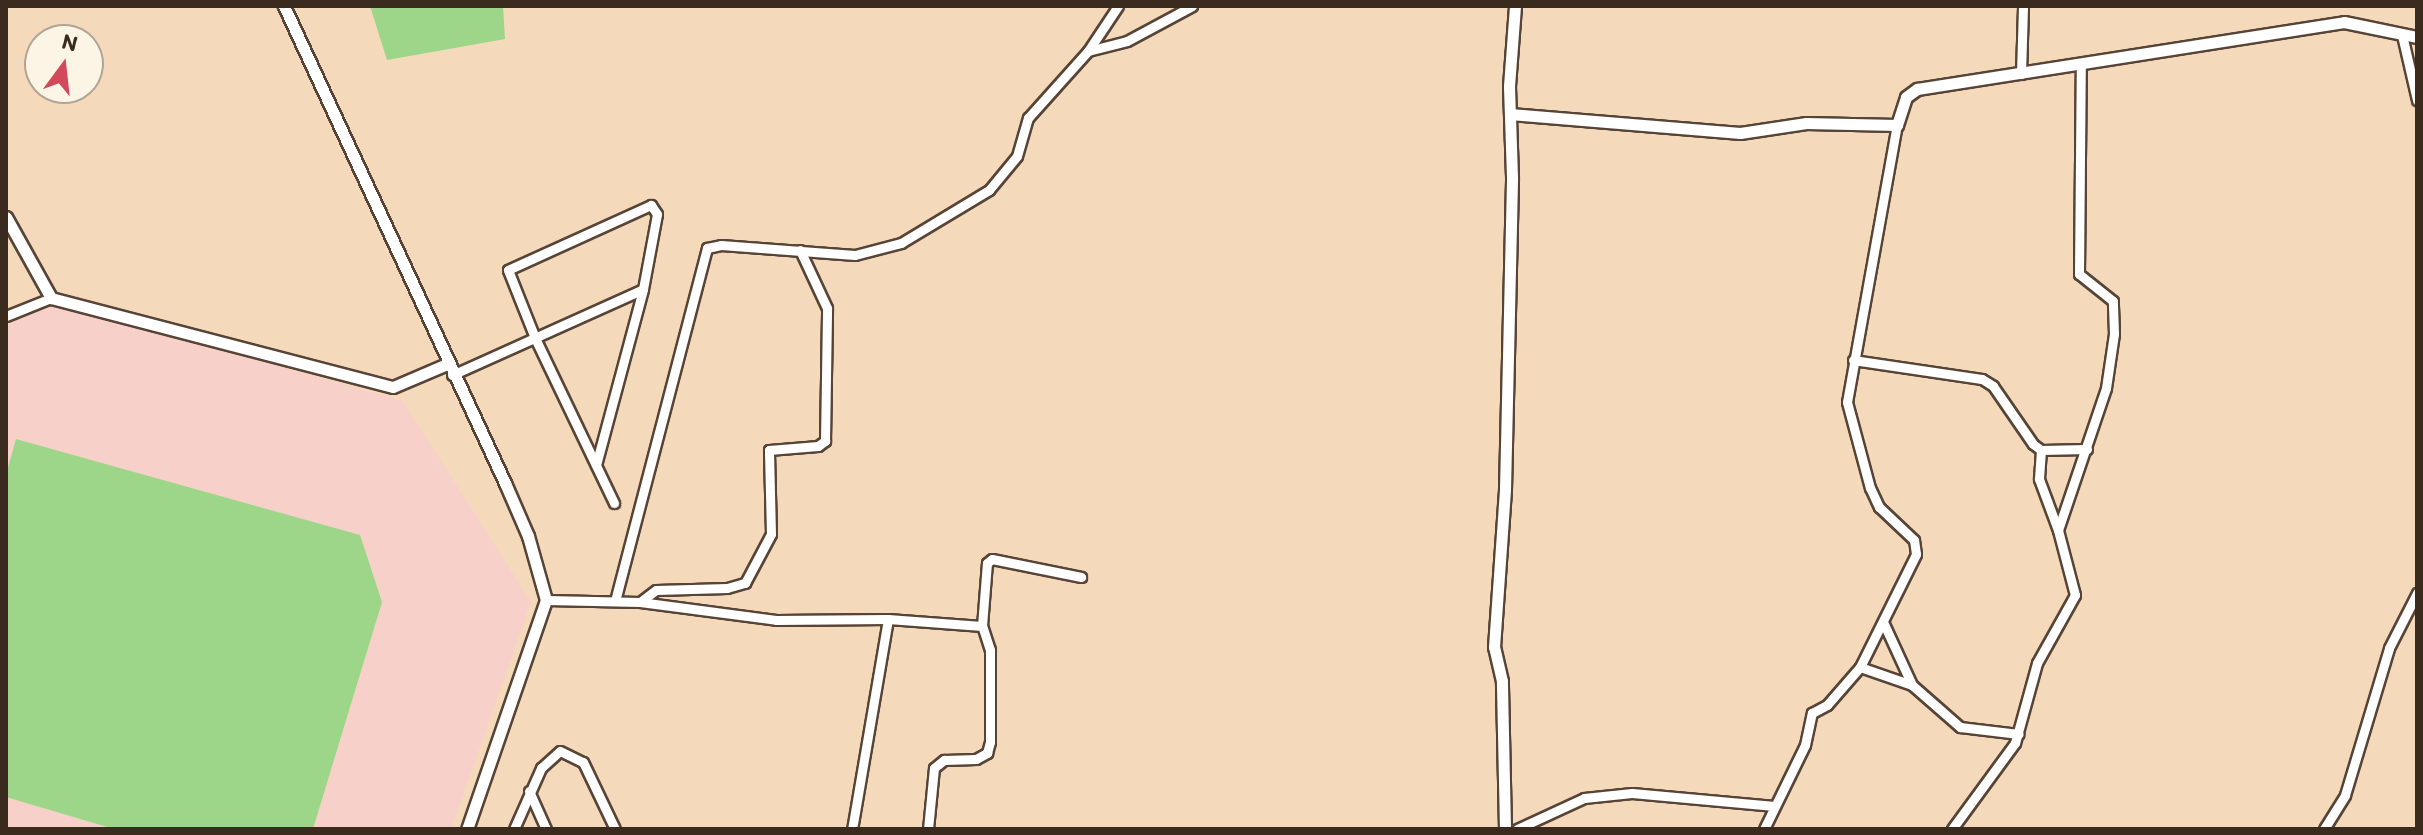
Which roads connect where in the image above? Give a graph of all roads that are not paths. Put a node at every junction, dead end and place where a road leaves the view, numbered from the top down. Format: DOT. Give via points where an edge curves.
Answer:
graph roads {
  1 [pos="284,6"];
  2 [pos="1118,6"];
  3 [pos="1192,6"];
  4 [pos="1515,6"];
  5 [pos="2023,6"];
  6 [pos="2402,35"];
  7 [pos="2417,37"];
  8 [pos="1088,51"];
  9 [pos="2081,64"];
  10 [pos="2021,74"];
  11 [pos="2417,100"];
  12 [pos="1510,114"];
  13 [pos="1897,125"];
  14 [pos="6,217"];
  15 [pos="800,250"];
  16 [pos="643,289"];
  17 [pos="51,298"];
  18 [pos="6,316"];
  19 [pos="535,338"];
  20 [pos="1853,360"];
  21 [pos="447,364"];
  22 [pos="452,375"];
  23 [pos="2087,449"];
  24 [pos="2041,450"];
  25 [pos="596,465"];
  26 [pos="614,503"];
  27 [pos="2058,530"];
  28 [pos="1081,577"];
  29 [pos="2417,593"];
  30 [pos="546,600"];
  31 [pos="615,601"];
  32 [pos="640,602"];
  33 [pos="888,619"];
  34 [pos="1884,624"];
  35 [pos="982,626"];
  36 [pos="1860,667"];
  37 [pos="1912,685"];
  38 [pos="2019,734"];
  39 [pos="529,791"];
  40 [pos="1774,806"];
  41 [pos="467,829"];
  42 [pos="514,829"];
  43 [pos="546,829"];
  44 [pos="615,829"];
  45 [pos="852,829"];
  46 [pos="928,829"];
  47 [pos="1505,829"];
  48 [pos="1517,829"];
  49 [pos="1764,829"];
  50 [pos="1952,829"];
  51 [pos="2324,829"];
  1 -- 21 [label="street"];
  2 -- 8 [label="street"];
  3 -- 8 [label="street" via="1127,41"];
  4 -- 12 [label="street"];
  5 -- 10 [label="street"];
  6 -- 7 [label="street"];
  6 -- 9 [label="street" via="2344,22"];
  6 -- 11 [label="street"];
  8 -- 15 [label="street" via="1028,118 1017,156 989,190 886,250 855,255"];
  9 -- 10 [label="street"];
  9 -- 23 [label="street" via="2079,274 2113,301 2114,334 2106,388"];
  10 -- 13 [label="street" via="1910,92"];
  12 -- 13 [label="street" via="1740,133 1806,123"];
  12 -- 47 [label="street" via="1505,489 1494,647 1502,681"];
  13 -- 20 [label="street"];
  14 -- 17 [label="street"];
  15 -- 31 [label="street" via="713,245 703,256"];
  15 -- 32 [label="street" via="827,308 825,441 769,450 771,534 745,583 656,590"];
  16 -- 19 [label="street"];
  16 -- 19 [label="street" via="657,214 649,205 508,268"];
  16 -- 25 [label="street"];
  17 -- 18 [label="street"];
  17 -- 21 [label="street" via="393,387"];
  19 -- 22 [label="street"];
  19 -- 25 [label="street"];
  20 -- 24 [label="street" via="1986,381"];
  20 -- 34 [label="street" via="1847,402 1856,451 1879,507 1916,546"];
  21 -- 22 [label="street"];
  22 -- 30 [label="street" via="528,536"];
  23 -- 24 [label="street"];
  23 -- 27 [label="street"];
  24 -- 27 [label="street" via="2039,479"];
  25 -- 26 [label="street"];
  27 -- 38 [label="street" via="2075,595 2037,663"];
  28 -- 35 [label="street" via="989,560"];
  29 -- 51 [label="street" via="2389,648 2345,795"];
  30 -- 31 [label="street"];
  30 -- 41 [label="street"];
  31 -- 32 [label="street"];
  32 -- 33 [label="street" via="776,620"];
  33 -- 35 [label="street"];
  33 -- 45 [label="street"];
  34 -- 36 [label="street"];
  34 -- 37 [label="street"];
  35 -- 46 [label="street" via="990,650 987,753 976,759 944,760 934,768"];
  36 -- 37 [label="street"];
  36 -- 40 [label="street" via="1827,705 1812,713 1805,745"];
  37 -- 38 [label="street" via="1960,727"];
  38 -- 50 [label="street"];
  39 -- 42 [label="street"];
  39 -- 43 [label="street"];
  39 -- 44 [label="street" via="549,756 571,753 583,762"];
  40 -- 48 [label="street" via="1632,793 1584,798"];
  40 -- 49 [label="street"];
}
